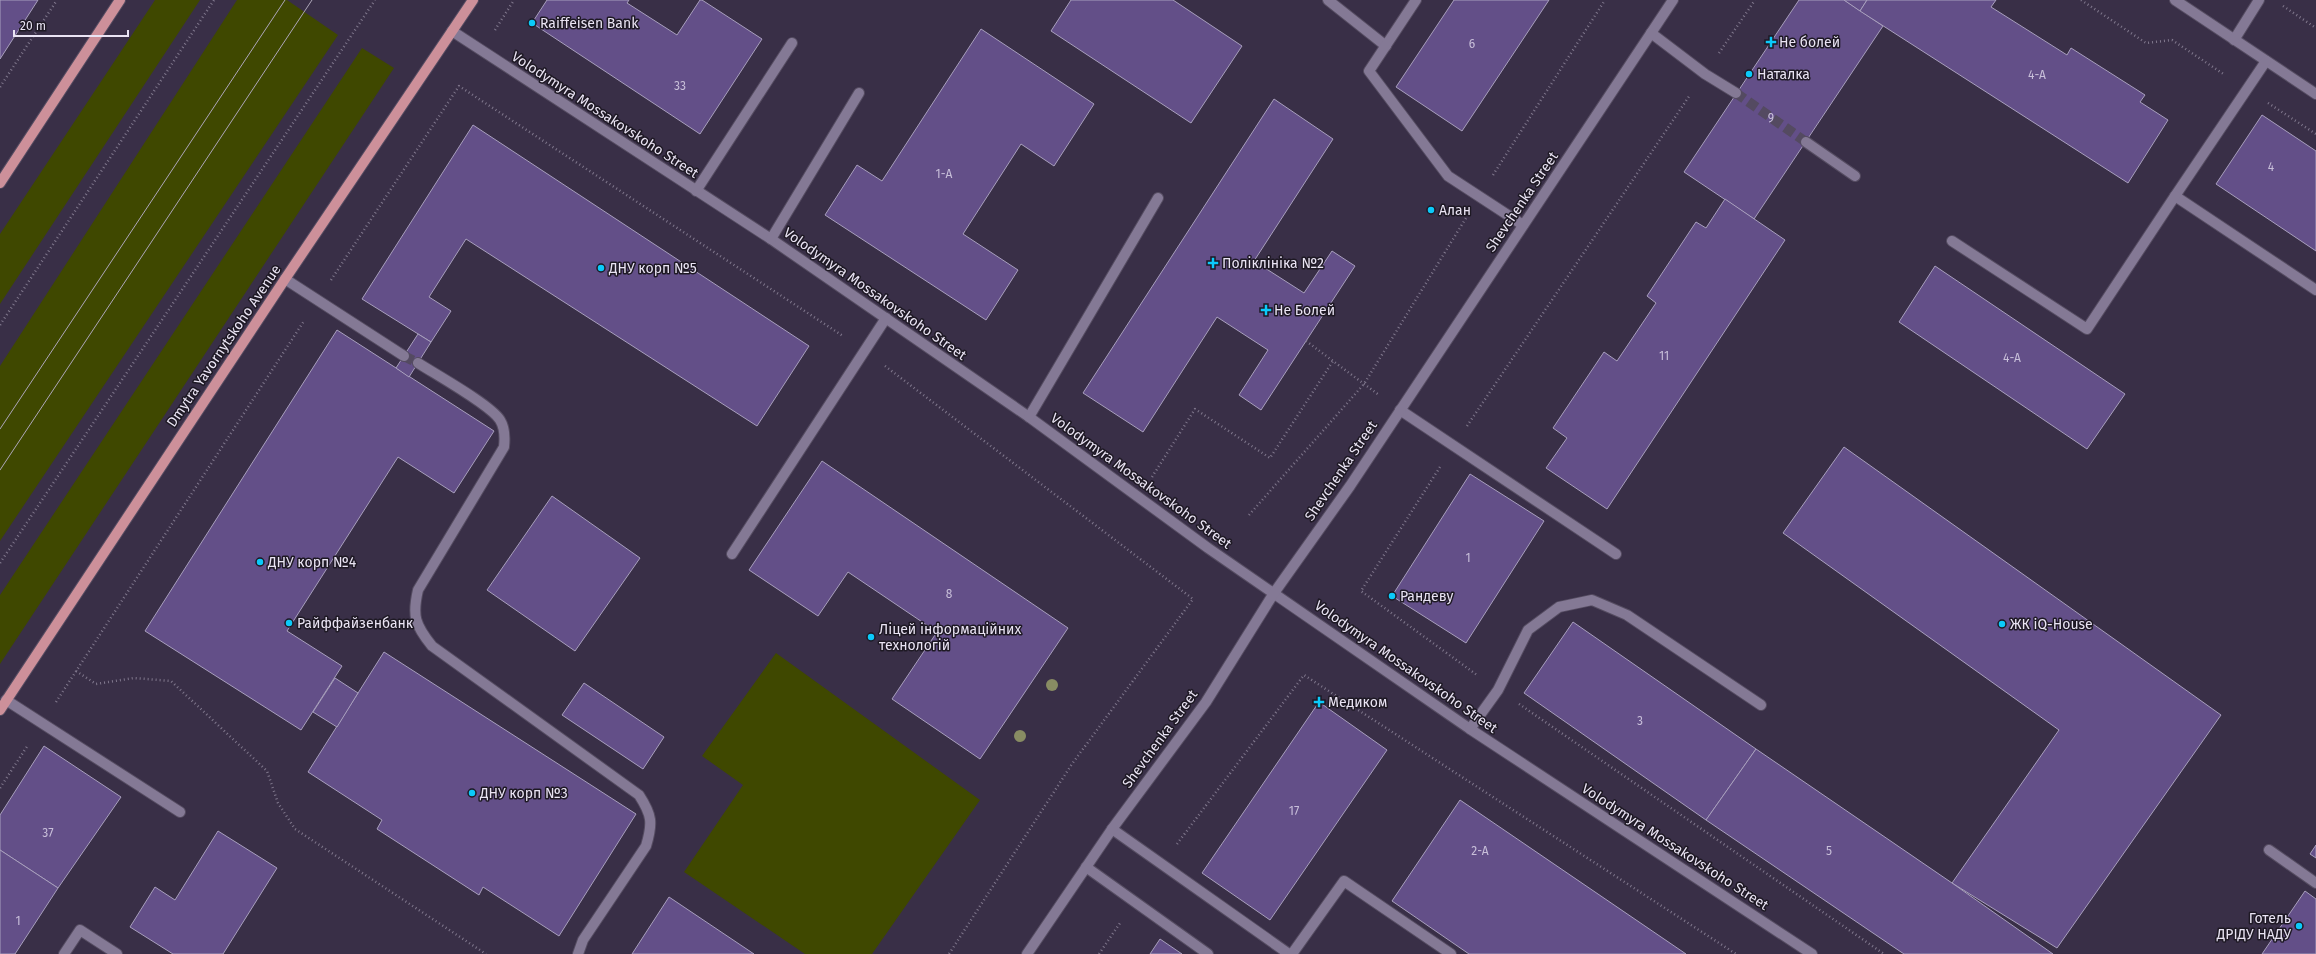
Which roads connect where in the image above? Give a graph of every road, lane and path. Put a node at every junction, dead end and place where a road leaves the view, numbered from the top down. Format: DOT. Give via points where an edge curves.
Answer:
graph roads {
  1 [pos="57,0"];
  2 [pos="120,0"];
  3 [pos="214,0"];
  4 [pos="375,0"];
  5 [pos="473,0"];
  6 [pos="514,0"];
  7 [pos="1328,0"];
  8 [pos="1416,0"];
  9 [pos="1605,0"];
  10 [pos="1673,0"];
  11 [pos="1755,0"];
  12 [pos="2081,0"];
  13 [pos="2174,0"];
  14 [pos="2259,0"];
  15 [pos="2279,4"];
  16 [pos="2316,28"];
  17 [pos="452,31"];
  18 [pos="1651,34"];
  19 [pos="2234,40"];
  20 [pos="792,43"];
  21 [pos="1386,46"];
  22 [pos="481,51"];
  23 [pos="2266,61"];
  24 [pos="1705,74"];
  25 [pos="0,86"];
  26 [pos="2247,89"];
  27 [pos="858,93"];
  28 [pos="1736,93"];
  29 [pos="2316,94"];
  30 [pos="2316,134"];
  31 [pos="1806,142"];
  32 [pos="1855,176"];
  33 [pos="0,183"];
  34 [pos="696,191"];
  35 [pos="2175,196"];
  36 [pos="1480,197"];
  37 [pos="1158,198"];
  38 [pos="1523,225"];
  39 [pos="771,239"];
  40 [pos="1952,241"];
  41 [pos="285,279"];
  42 [pos="2316,290"];
  43 [pos="318,300"];
  44 [pos="886,318"];
  45 [pos="0,325"];
  46 [pos="1306,341"];
  47 [pos="865,351"];
  48 [pos="404,356"];
  49 [pos="1333,361"];
  50 [pos="418,363"];
  51 [pos="1364,384"];
  52 [pos="1400,410"];
  53 [pos="1029,417"];
  54 [pos="1454,446"];
  55 [pos="1140,498"];
  56 [pos="1249,515"];
  57 [pos="732,554"];
  58 [pos="1616,554"];
  59 [pos="0,563"];
  60 [pos="1274,593"];
  61 [pos="76,671"];
  62 [pos="1498,690"];
  63 [pos="6,700"];
  64 [pos="1761,705"];
  65 [pos="0,710"];
  66 [pos="42,723"];
  67 [pos="1470,729"];
  68 [pos="0,788"];
  69 [pos="180,812"];
  70 [pos="1112,830"];
  71 [pos="2269,850"];
  72 [pos="1161,865"];
  73 [pos="1086,867"];
  74 [pos="2316,883"];
  75 [pos="1135,902"];
  76 [pos="64,954"];
  77 [pos="117,954"];
  78 [pos="486,954"];
  79 [pos="578,954"];
  80 [pos="949,954"];
  81 [pos="1026,954"];
  82 [pos="1099,954"];
  83 [pos="1208,954"];
  84 [pos="1290,954"];
  85 [pos="1451,954"];
  86 [pos="1736,954"];
  87 [pos="1812,954"];
  88 [pos="1884,954"];
  1 -- 25 [label="path"];
  2 -- 33 [label="main road"];
  3 -- 45 [label="path"];
  4 -- 59 [label="path"];
  5 -- 17 [label="main road, Dmytra Yavornytskoho Avenue"];
  6 -- 22 [label="path"];
  7 -- 21 [label="street"];
  8 -- 21 [label="street"];
  9 -- 36 [label="path"];
  10 -- 18 [label="street, Shevchenka Street"];
  11 -- 24 [label="path"];
  12 -- 26 [label="path" via="2146,43 2172,40"];
  13 -- 19 [label="street"];
  14 -- 19 [label="street"];
  15 -- 16 [label="path"];
  17 -- 22 [label="street, Volodymyra Mossakovskoho Street"];
  17 -- 41 [label="main road, Dmytra Yavornytskoho Avenue"];
  18 -- 24 [label="street"];
  18 -- 38 [label="street, Shevchenka Street"];
  19 -- 23 [label="street"];
  20 -- 34 [label="street"];
  21 -- 36 [label="street" via="1369,71 1448,176"];
  22 -- 34 [label="street, Volodymyra Mossakovskoho Street"];
  23 -- 26 [label="street"];
  23 -- 29 [label="street"];
  24 -- 28 [label="street"];
  24 -- 54 [label="path"];
  26 -- 30 [label="path"];
  26 -- 35 [label="street"];
  27 -- 39 [label="street"];
  31 -- 32 [label="street"];
  34 -- 39 [label="street, Volodymyra Mossakovskoho Street"];
  35 -- 40 [label="street" via="2087,329"];
  35 -- 42 [label="street"];
  36 -- 38 [label="street"];
  36 -- 51 [label="path"];
  37 -- 53 [label="street"];
  38 -- 52 [label="street, Shevchenka Street"];
  39 -- 44 [label="street, Volodymyra Mossakovskoho Street"];
  41 -- 43 [label="street"];
  41 -- 63 [label="main road, Dmytra Yavornytskoho Avenue"];
  43 -- 47 [label="path" via="459,86"];
  43 -- 48 [label="street"];
  43 -- 61 [label="path"];
  44 -- 47 [label="street"];
  44 -- 53 [label="street, Volodymyra Mossakovskoho Street"];
  46 -- 49 [label="path"];
  47 -- 57 [label="street"];
  47 -- 80 [label="path" via="1193,599 1072,764"];
  49 -- 51 [label="path"];
  49 -- 55 [label="path" via="1270,458 1195,409"];
  50 -- 79 [label="street" via="489,408 500,420 505,434 504,447 418,590 414,609 418,629 432,646 639,795 649,811 651,828 646,846 583,940"];
  51 -- 52 [label="path"];
  51 -- 56 [label="path"];
  52 -- 54 [label="street"];
  52 -- 60 [label="street, Shevchenka Street"];
  53 -- 55 [label="street, Volodymyra Mossakovskoho Street"];
  54 -- 58 [label="street"];
  54 -- 62 [label="path" via="1361,591"];
  55 -- 60 [label="street, Volodymyra Mossakovskoho Street"];
  60 -- 67 [label="street, Volodymyra Mossakovskoho Street"];
  60 -- 70 [label="street, Shevchenka Street" via="1206,702"];
  61 -- 66 [label="path"];
  61 -- 78 [label="path" via="96,684 134,678 171,681 267,771 278,804 295,829"];
  62 -- 64 [label="street" via="1528,630 1559,607 1592,600 1627,615"];
  62 -- 67 [label="street"];
  62 -- 88 [label="path"];
  63 -- 65 [label="main road, Dmytra Yavornytskoho Avenue"];
  63 -- 66 [label="street"];
  66 -- 68 [label="path"];
  66 -- 69 [label="street"];
  67 -- 87 [label="street, Volodymyra Mossakovskoho Street"];
  70 -- 72 [label="street"];
  70 -- 73 [label="street, Shevchenka Street"];
  71 -- 74 [label="street"];
  72 -- 84 [label="street"];
  72 -- 86 [label="path" via="1304,675"];
  73 -- 75 [label="street"];
  73 -- 81 [label="street, Shevchenka Street"];
  75 -- 82 [label="path"];
  75 -- 83 [label="street"];
  76 -- 77 [label="street" via="80,930"];
  84 -- 85 [label="street" via="1344,881"];
}
